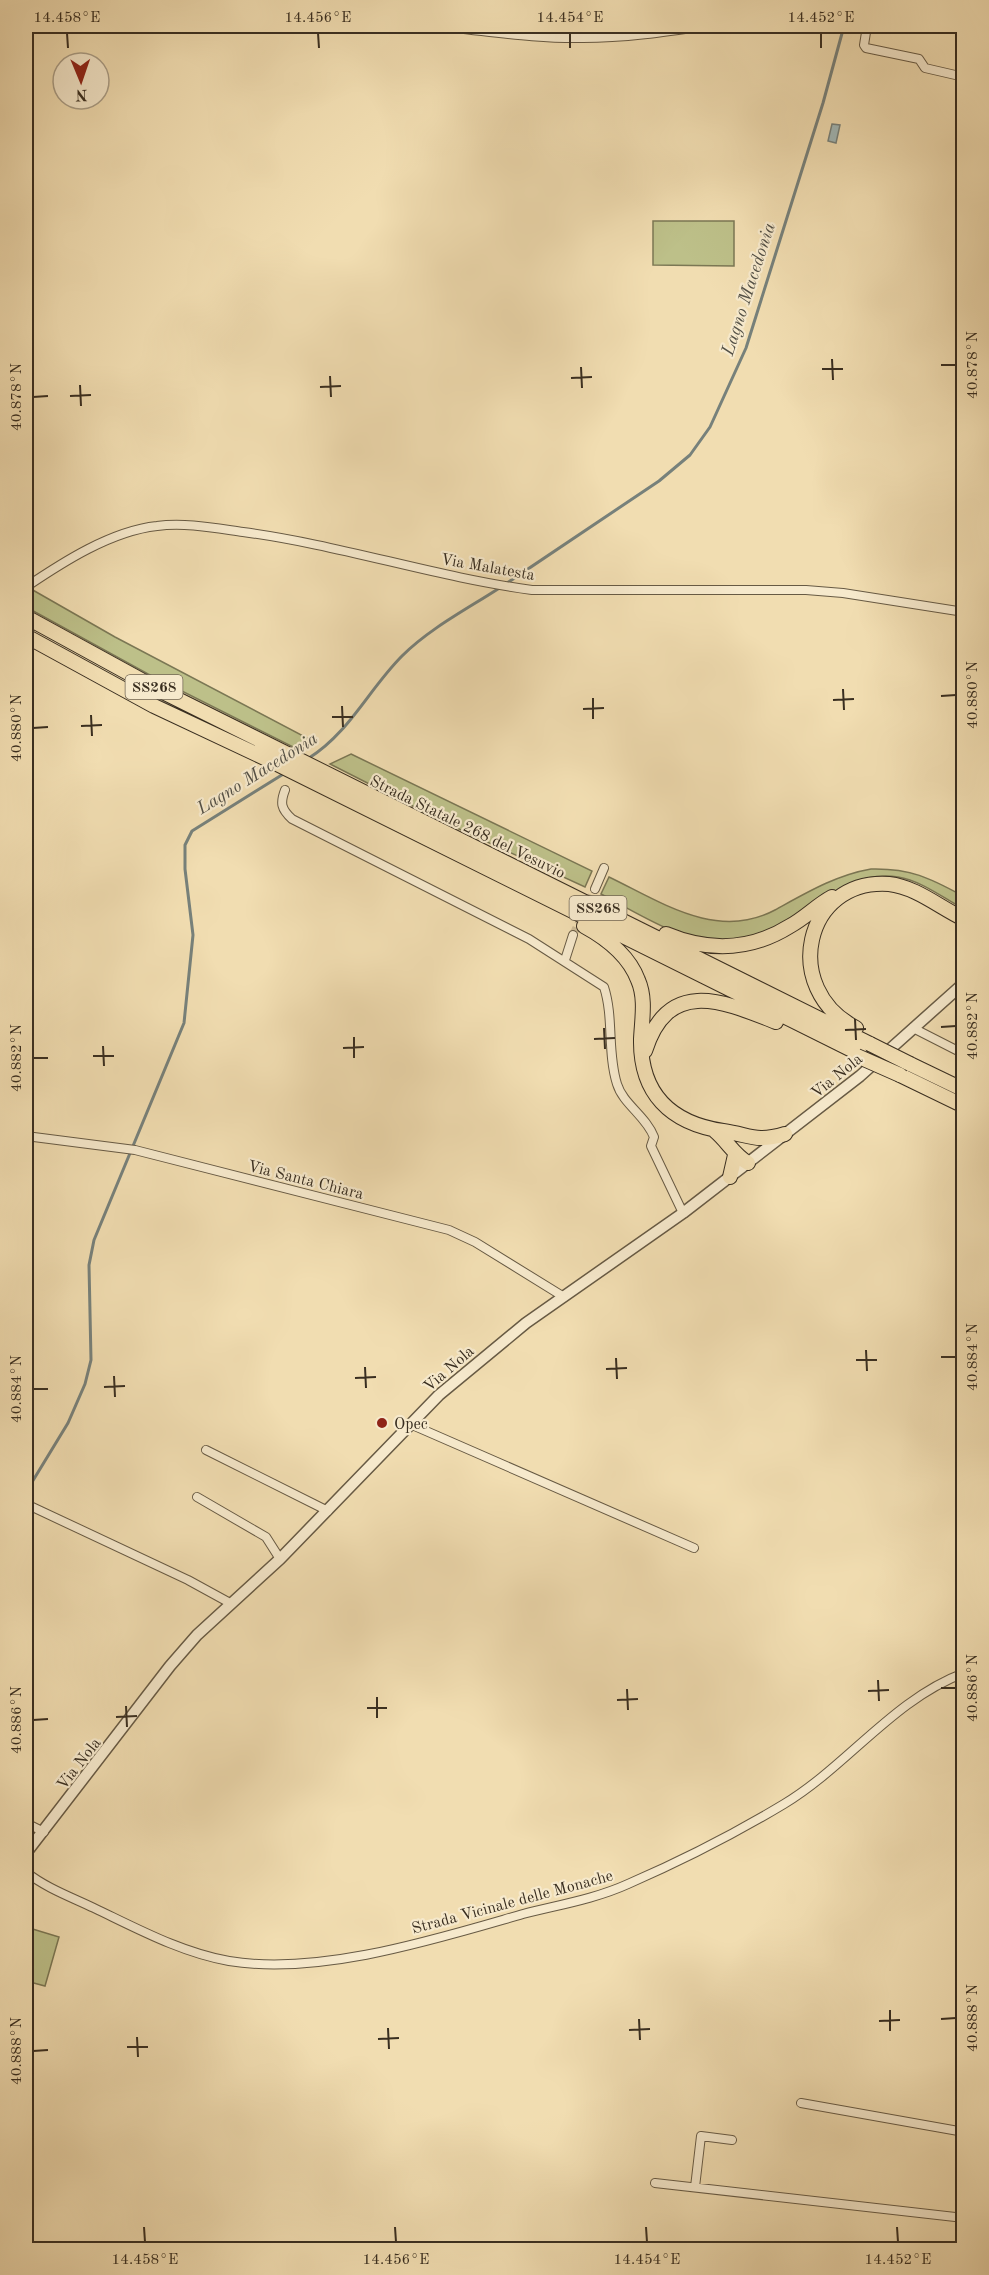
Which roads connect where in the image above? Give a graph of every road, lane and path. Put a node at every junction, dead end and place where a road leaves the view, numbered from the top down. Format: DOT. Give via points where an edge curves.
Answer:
graph roads {
  1 [pos="432,26"];
  2 [pos="706,26"];
  3 [pos="867,26"];
  4 [pos="963,77"];
  5 [pos="26,587"];
  6 [pos="963,612"];
  7 [pos="26,617"];
  8 [pos="26,636"];
  9 [pos="285,790"];
  10 [pos="468,859"];
  11 [pos="604,868"];
  12 [pos="595,889"];
  13 [pos="840,896"];
  14 [pos="578,898"];
  15 [pos="963,919"];
  16 [pos="573,935"];
  17 [pos="565,960"];
  18 [pos="963,983"];
  19 [pos="913,1028"];
  20 [pos="866,1048"];
  21 [pos="963,1054"];
  22 [pos="643,1059"];
  23 [pos="963,1090"];
  24 [pos="963,1106"];
  25 [pos="714,1130"];
  26 [pos="785,1134"];
  27 [pos="744,1135"];
  28 [pos="26,1136"];
  29 [pos="735,1155"];
  30 [pos="750,1162"];
  31 [pos="730,1177"];
  32 [pos="683,1213"];
  33 [pos="564,1297"];
  34 [pos="410,1424"];
  35 [pos="206,1450"];
  36 [pos="197,1497"];
  37 [pos="26,1504"];
  38 [pos="328,1511"];
  39 [pos="694,1548"];
  40 [pos="280,1559"];
  41 [pos="230,1603"];
  42 [pos="963,1673"];
  43 [pos="26,1823"];
  44 [pos="44,1832"];
  45 [pos="26,1853"];
  46 [pos="26,1872"];
  47 [pos="801,2103"];
  48 [pos="963,2132"];
  49 [pos="732,2140"];
  50 [pos="655,2183"];
  51 [pos="695,2187"];
  52 [pos="963,2218"];
  1 -- 2 [label="street" via="583,38 635,36"];
  3 -- 4 [label="street" via="866,48 919,60 925,68"];
  5 -- 6 [label="street, Via Malatesta" via="112,539 157,525 196,526 308,542 532,590 806,590"];
  7 -- 14 [label="highway, Strada Statale 268 del Vesuvio / SS268" via="136,678"];
  8 -- 10 [label="highway, Strada Statale 268 del Vesuvio / SS268" via="154,706"];
  9 -- 17 [label="street" via="280,801 283,811 292,819"];
  10 -- 20 [label="highway, Strada Statale 268 del Vesuvio / SS268"];
  10 -- 22 [label="highway, SS268" via="591,929 630,963 643,1000"];
  11 -- 12 [label="street"];
  13 -- 14 [label="highway, SS268" via="831,897 772,937 722,948 697,945"];
  13 -- 15 [label="highway, SS268" via="870,885 890,884 910,889"];
  13 -- 20 [label="highway, SS268" via="819,922 811,944 810,972 818,995"];
  14 -- 20 [label="highway, Strada Statale 268 del Vesuvio / SS268"];
  16 -- 17 [label="street"];
  17 -- 32 [label="street" via="604,987 612,1068 618,1088 650,1127 654,1137 651,1146"];
  18 -- 19 [label="street, Via Nola"];
  19 -- 21 [label="street"];
  19 -- 26 [label="street, Via Nola" via="860,1076"];
  20 -- 22 [label="highway, SS268" via="723,1002 704,1000 688,1002 667,1013 655,1028"];
  20 -- 23 [label="highway, Strada Statale 268 del Vesuvio / SS268, bridge" via="913,1061"];
  20 -- 24 [label="highway, Strada Statale 268 del Vesuvio / SS268, bridge" via="900,1075"];
  22 -- 25 [label="highway, SS268" via="650,1086 663,1105"];
  25 -- 27 [label="highway, SS268"];
  25 -- 29 [label="highway, SS268" via="729,1142"];
  26 -- 27 [label="highway, SS268" via="765,1140"];
  26 -- 30 [label="street, Via Nola"];
  27 -- 30 [label="highway"];
  28 -- 33 [label="street, Via Santa Chiara" via="135,1150 449,1230"];
  29 -- 30 [label="highway, SS268"];
  29 -- 31 [label="highway"];
  30 -- 31 [label="street, Via Nola"];
  31 -- 32 [label="street, Via Nola"];
  32 -- 33 [label="street, Via Nola"];
  33 -- 34 [label="street, Via Nola" via="502,1341"];
  34 -- 38 [label="street, Via Nola"];
  34 -- 39 [label="street"];
  35 -- 38 [label="street"];
  36 -- 40 [label="street" via="266,1538"];
  37 -- 41 [label="street"];
  38 -- 40 [label="street, Via Nola"];
  40 -- 41 [label="street, Via Nola"];
  41 -- 44 [label="street, Via Nola" via="170,1665"];
  42 -- 46 [label="street, Strada Vicinale delle Monache" via="896,1715 809,1787 656,1871 605,1893 394,1949 291,1963 229,1961 131,1926"];
  43 -- 44 [label="street"];
  44 -- 45 [label="street, Via Nola"];
  47 -- 48 [label="street"];
  49 -- 51 [label="street" via="701,2136"];
  50 -- 51 [label="street"];
  51 -- 52 [label="street"];
}
